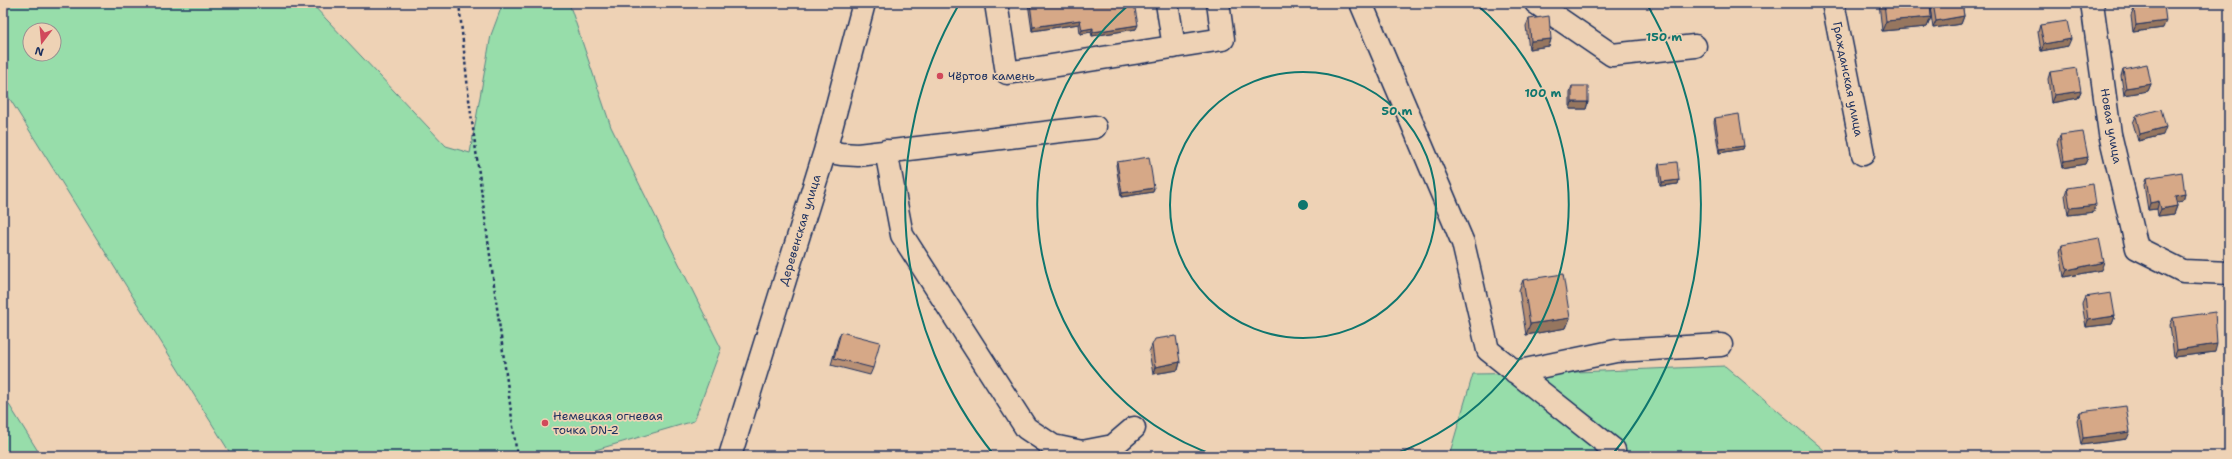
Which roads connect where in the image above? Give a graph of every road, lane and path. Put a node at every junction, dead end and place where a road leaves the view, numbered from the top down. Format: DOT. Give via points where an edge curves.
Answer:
graph roads {
  1 [pos="459,3"];
  2 [pos="864,3"];
  3 [pos="996,3"];
  4 [pos="1167,3"];
  5 [pos="1218,3"];
  6 [pos="1361,3"];
  7 [pos="1536,3"];
  8 [pos="1833,3"];
  9 [pos="2092,3"];
  10 [pos="1695,46"];
  11 [pos="1174,47"];
  12 [pos="1095,127"];
  13 [pos="825,151"];
  14 [pos="886,151"];
  15 [pos="1863,154"];
  16 [pos="2229,273"];
  17 [pos="1721,345"];
  18 [pos="1514,372"];
  19 [pos="1134,428"];
  20 [pos="1614,450"];
  21 [pos="517,456"];
  22 [pos="730,456"];
  1 -- 21 [label="path" via="469,99"];
  2 -- 13 [label="street, Деревенская улица"];
  3 -- 11 [label="street" via="1007,73"];
  4 -- 11 [label="street"];
  5 -- 11 [label="street" via="1223,39"];
  6 -- 18 [label="street" via="1464,243 1488,350"];
  7 -- 10 [label="street" via="1612,55"];
  8 -- 15 [label="street, Гражданская улица"];
  9 -- 16 [label="street, Новая улица" via="2110,134 2137,248 2183,271"];
  12 -- 14 [label="street"];
  13 -- 14 [label="street" via="852,155"];
  13 -- 22 [label="street, Деревенская улица"];
  14 -- 19 [label="street" via="902,235 1026,428 1053,446 1082,452 1114,446"];
  17 -- 18 [label="street" via="1616,351"];
  18 -- 20 [label="street"];
}
